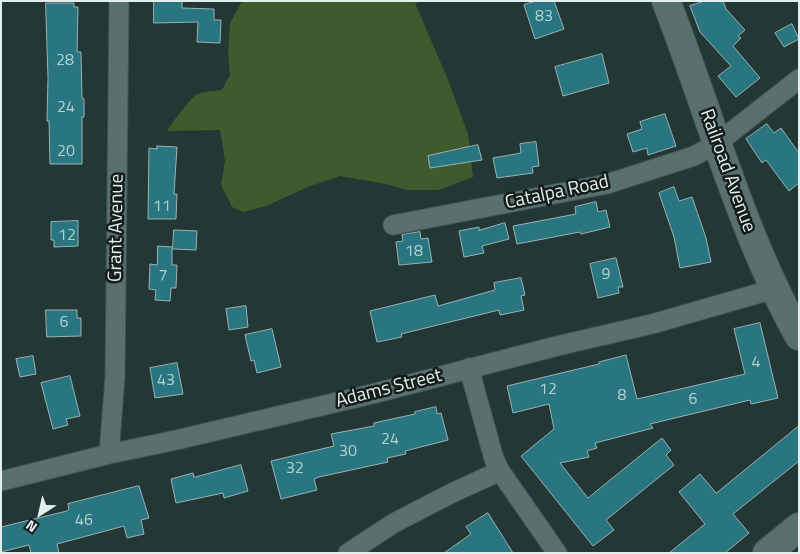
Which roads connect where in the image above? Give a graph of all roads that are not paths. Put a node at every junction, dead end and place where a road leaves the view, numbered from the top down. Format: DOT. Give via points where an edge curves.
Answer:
graph roads {
  1 [pos="119,1"];
  2 [pos="666,1"];
  3 [pos="799,78"];
  4 [pos="716,144"];
  5 [pos="394,226"];
  6 [pos="774,289"];
  7 [pos="797,327"];
  8 [pos="469,368"];
  9 [pos="109,454"];
  10 [pos="500,471"];
  11 [pos="1,481"];
  12 [pos="799,527"];
  13 [pos="348,553"];
  14 [pos="558,553"];
  15 [pos="767,553"];
  1 -- 9 [label="street, Grant Avenue" via="115,377"];
  2 -- 4 [label="street, Railroad Avenue"];
  3 -- 4 [label="street, Catalpa Road"];
  4 -- 5 [label="street, Catalpa Road" via="694,156 608,184"];
  4 -- 6 [label="street, Railroad Avenue"];
  6 -- 7 [label="street, Railroad Avenue"];
  6 -- 8 [label="street, Adams Street" via="652,324"];
  8 -- 9 [label="street, Adams Street"];
  8 -- 10 [label="street"];
  9 -- 11 [label="street, Adams Street"];
  10 -- 13 [label="street" via="394,523"];
  10 -- 14 [label="street"];
  12 -- 15 [label="street"];
}
